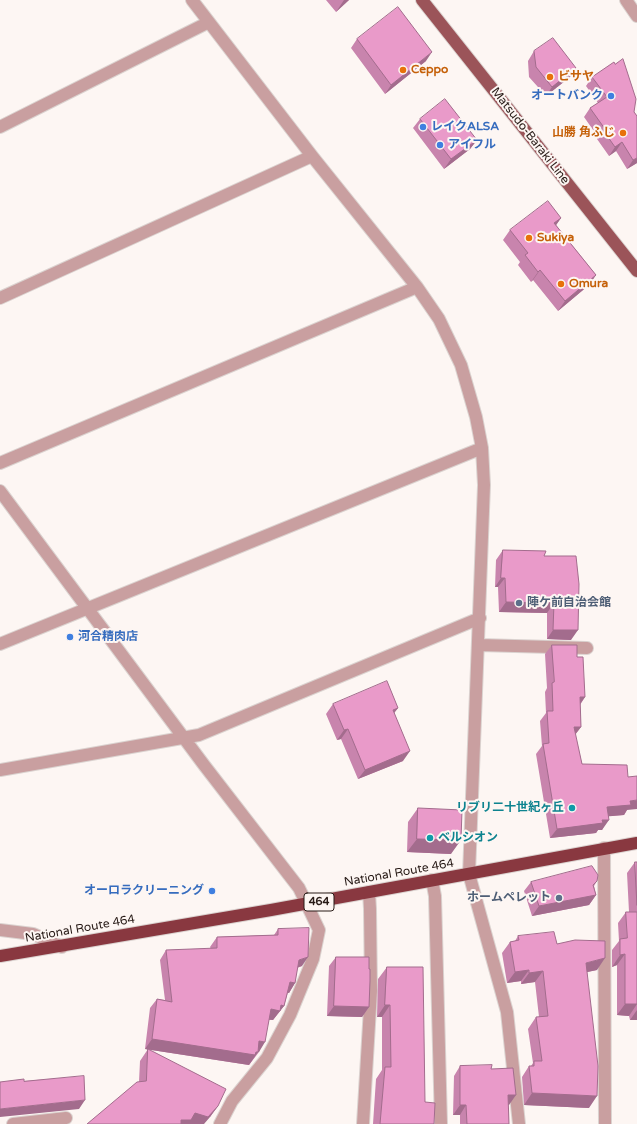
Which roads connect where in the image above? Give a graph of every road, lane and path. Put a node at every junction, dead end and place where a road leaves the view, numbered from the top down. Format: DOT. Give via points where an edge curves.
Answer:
graph roads {
  1 [pos="192,0"];
  2 [pos="422,0"];
  3 [pos="626,0"];
  4 [pos="637,16"];
  5 [pos="209,22"];
  6 [pos="0,127"];
  7 [pos="312,156"];
  8 [pos="637,271"];
  9 [pos="417,287"];
  10 [pos="0,298"];
  11 [pos="482,448"];
  12 [pos="0,462"];
  13 [pos="0,491"];
  14 [pos="87,609"];
  15 [pos="480,618"];
  16 [pos="0,644"];
  17 [pos="479,645"];
  18 [pos="588,648"];
  19 [pos="184,738"];
  20 [pos="0,770"];
  21 [pos="637,843"];
  22 [pos="604,848"];
  23 [pos="469,874"];
  24 [pos="432,880"];
  25 [pos="369,892"];
  26 [pos="308,904"];
  27 [pos="0,930"];
  28 [pos="62,946"];
  29 [pos="0,956"];
  30 [pos="66,1118"];
  31 [pos="12,1124"];
  32 [pos="220,1124"];
  33 [pos="363,1124"];
  34 [pos="441,1124"];
  35 [pos="518,1124"];
  36 [pos="604,1124"];
  1 -- 5 [label="street"];
  2 -- 8 [label="main road, Matsudo-Baraki Line"];
  3 -- 4 [label="street"];
  5 -- 6 [label="street"];
  5 -- 7 [label="street"];
  7 -- 9 [label="street"];
  7 -- 10 [label="street"];
  9 -- 11 [label="street" via="439,319 461,365"];
  9 -- 12 [label="street"];
  11 -- 14 [label="street"];
  11 -- 15 [label="street" via="484,485"];
  13 -- 14 [label="street"];
  14 -- 16 [label="street"];
  14 -- 19 [label="street"];
  15 -- 17 [label="street"];
  15 -- 19 [label="street" via="199,735"];
  17 -- 18 [label="street"];
  17 -- 23 [label="street"];
  19 -- 20 [label="street"];
  19 -- 26 [label="street" via="299,888"];
  21 -- 22 [label="highway, National Route 464 / 464"];
  22 -- 23 [label="highway, National Route 464 / 464"];
  22 -- 36 [label="street"];
  23 -- 24 [label="highway, National Route 464 / 464"];
  23 -- 35 [label="street" via="507,1012"];
  24 -- 25 [label="highway, National Route 464 / 464"];
  24 -- 34 [label="street" via="435,896"];
  25 -- 26 [label="highway, National Route 464 / 464"];
  25 -- 33 [label="street" via="371,991"];
  26 -- 28 [label="highway, National Route 464 / 464"];
  26 -- 32 [label="street" via="319,930 313,959 293,1008 267,1058 232,1101"];
  27 -- 28 [label="street" via="33,934"];
  28 -- 29 [label="highway, National Route 464 / 464"];
  30 -- 31 [label="street"];
}
